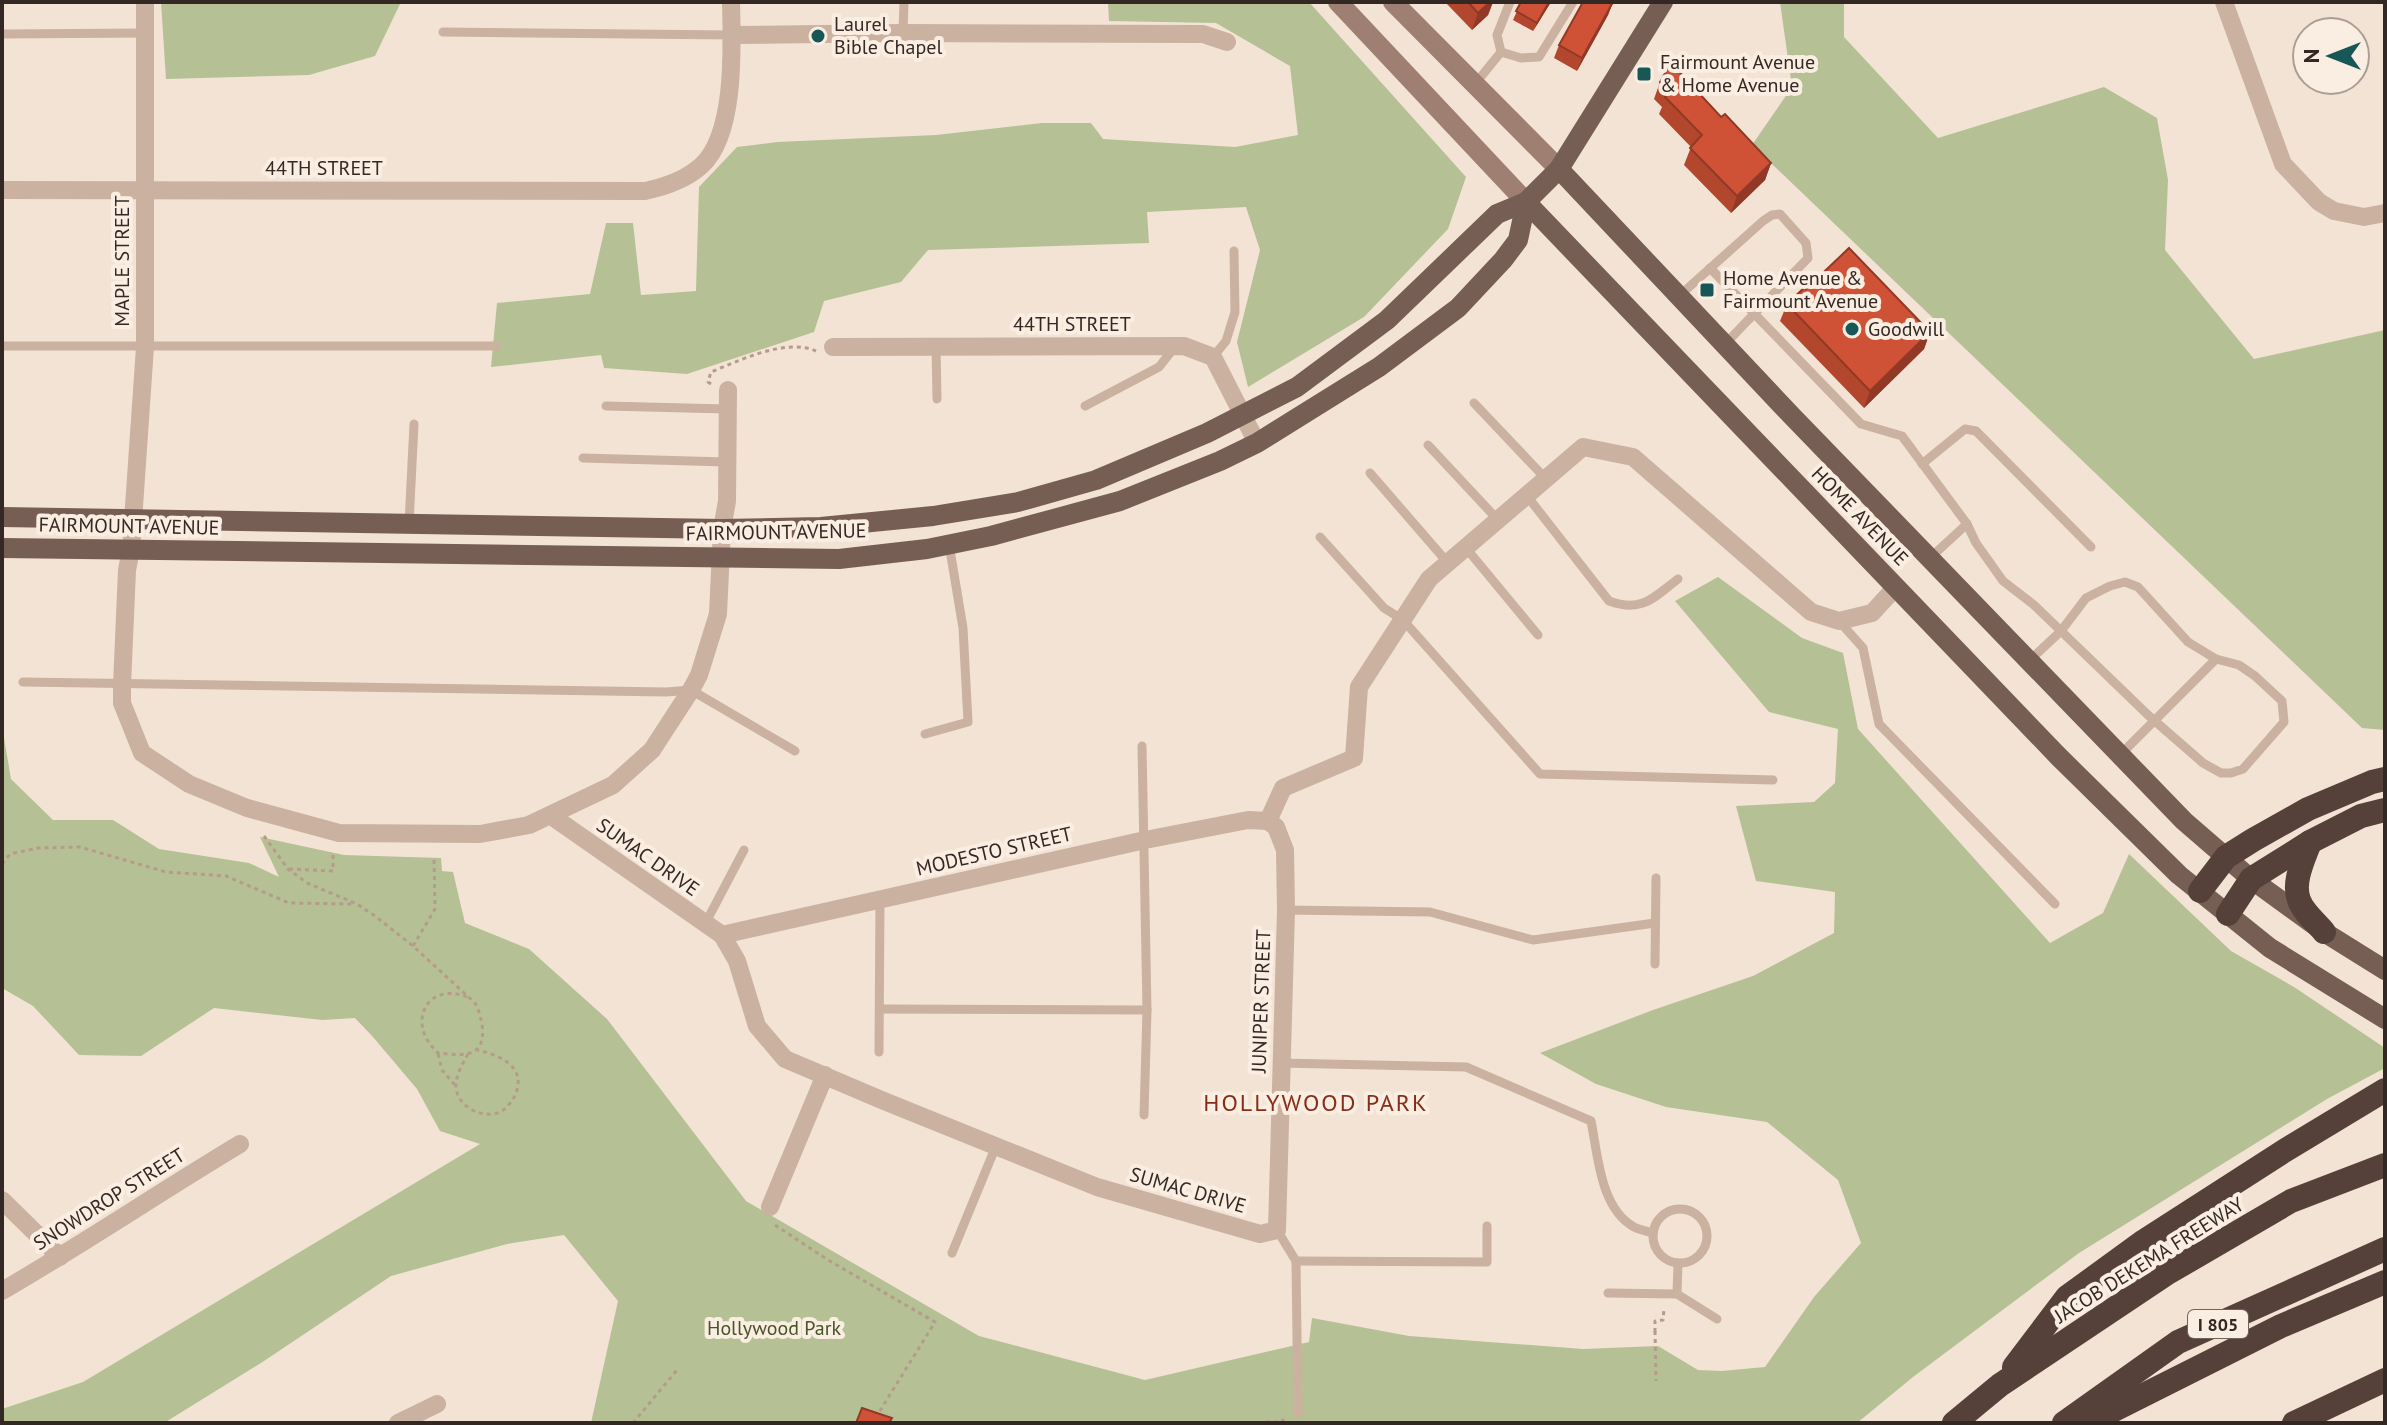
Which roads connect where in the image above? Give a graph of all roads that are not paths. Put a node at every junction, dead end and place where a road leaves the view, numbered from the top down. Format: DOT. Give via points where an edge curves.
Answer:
graph roads {
  1 [pos="145,2"];
  2 [pos="731,2"];
  3 [pos="904,2"];
  4 [pos="1338,2"];
  5 [pos="1393,2"];
  6 [pos="1510,2"];
  7 [pos="1573,2"];
  8 [pos="1663,2"];
  9 [pos="2224,2"];
  10 [pos="443,32"];
  11 [pos="145,33"];
  12 [pos="903,33"];
  13 [pos="2,34"];
  14 [pos="732,35"];
  15 [pos="1227,42"];
  16 [pos="1501,52"];
  17 [pos="1475,84"];
  18 [pos="1559,169"];
  19 [pos="2,190"];
  20 [pos="144,190"];
  21 [pos="1526,202"];
  22 [pos="2385,213"];
  23 [pos="1234,251"];
  24 [pos="1710,268"];
  25 [pos="1679,296"];
  26 [pos="1754,314"];
  27 [pos="1725,344"];
  28 [pos="1175,345"];
  29 [pos="2,346"];
  30 [pos="497,346"];
  31 [pos="936,346"];
  32 [pos="145,347"];
  33 [pos="833,347"];
  34 [pos="1213,357"];
  35 [pos="728,399"];
  36 [pos="937,399"];
  37 [pos="1474,403"];
  38 [pos="606,406"];
  39 [pos="1085,406"];
  40 [pos="1243,416"];
  41 [pos="414,424"];
  42 [pos="1257,443"];
  43 [pos="1428,445"];
  44 [pos="583,458"];
  45 [pos="727,462"];
  46 [pos="1922,464"];
  47 [pos="1370,473"];
  48 [pos="1546,479"];
  49 [pos="1527,496"];
  50 [pos="2,517"];
  51 [pos="132,519"];
  52 [pos="1498,520"];
  53 [pos="409,524"];
  54 [pos="1967,524"];
  55 [pos="722,529"];
  56 [pos="1320,537"];
  57 [pos="949,544"];
  58 [pos="2091,547"];
  59 [pos="2,548"];
  60 [pos="1466,548"];
  61 [pos="131,550"];
  62 [pos="721,558"];
  63 [pos="1930,558"];
  64 [pos="1448,563"];
  65 [pos="1678,579"];
  66 [pos="1896,587"];
  67 [pos="1403,620"];
  68 [pos="1839,621"];
  69 [pos="2061,631"];
  70 [pos="1538,635"];
  71 [pos="2216,659"];
  72 [pos="2029,661"];
  73 [pos="23,682"];
  74 [pos="122,685"];
  75 [pos="691,690"];
  76 [pos="2155,721"];
  77 [pos="925,734"];
  78 [pos="1142,746"];
  79 [pos="795,751"];
  80 [pos="2120,755"];
  81 [pos="2385,779"];
  82 [pos="1773,780"];
  83 [pos="2385,810"];
  84 [pos="550,815"];
  85 [pos="1272,824"];
  86 [pos="1145,840"];
  87 [pos="2310,842"];
  88 [pos="744,850"];
  89 [pos="2226,857"];
  90 [pos="1656,878"];
  91 [pos="2251,879"];
  92 [pos="2200,891"];
  93 [pos="880,899"];
  94 [pos="2055,904"];
  95 [pos="1286,910"];
  96 [pos="2228,914"];
  97 [pos="1655,923"];
  98 [pos="705,924"];
  99 [pos="2324,932"];
  100 [pos="722,935"];
  101 [pos="1655,964"];
  102 [pos="2385,970"];
  103 [pos="880,1009"];
  104 [pos="1147,1010"];
  105 [pos="2385,1019"];
  106 [pos="879,1052"];
  107 [pos="1281,1063"];
  108 [pos="825,1075"];
  109 [pos="2385,1090"];
  110 [pos="1144,1115"];
  111 [pos="240,1144"];
  112 [pos="996,1146"];
  113 [pos="2385,1147"];
  114 [pos="2385,1165"];
  115 [pos="2,1200"];
  116 [pos="2291,1201"];
  117 [pos="770,1207"];
  118 [pos="1487,1226"];
  119 [pos="1277,1230"];
  120 [pos="1653,1233"];
  121 [pos="2385,1249"];
  122 [pos="952,1253"];
  123 [pos="60,1257"];
  124 [pos="1296,1261"];
  125 [pos="1678,1263"];
  126 [pos="2385,1282"];
  127 [pos="2,1291"];
  128 [pos="1608,1293"];
  129 [pos="1677,1294"];
  130 [pos="1717,1319"];
  131 [pos="2385,1380"];
  132 [pos="2000,1385"];
  133 [pos="430,1413"];
  134 [pos="1298,1413"];
  135 [pos="398,1423"];
  136 [pos="1954,1423"];
  137 [pos="2064,1423"];
  138 [pos="2088,1423"];
  139 [pos="2294,1423"];
  1 -- 11 [label="street, MAPLE STREET"];
  2 -- 14 [label="street"];
  3 -- 12 [label="lane"];
  4 -- 21 [label="main road, HOME AVENUE"];
  5 -- 17 [label="main road, HOME AVENUE"];
  6 -- 16 [label="lane" via="1497,35"];
  7 -- 16 [label="lane" via="1539,57"];
  8 -- 18 [label="main road, FAIRMOUNT AVENUE"];
  9 -- 22 [label="street" via="2283,164 2334,211 2364,217"];
  10 -- 14 [label="lane"];
  11 -- 13 [label="lane"];
  11 -- 20 [label="street, MAPLE STREET"];
  12 -- 14 [label="street"];
  12 -- 15 [label="street" via="1203,34"];
  14 -- 20 [label="street, 44TH STREET" via="729,97 717,146 701,166 664,187"];
  16 -- 17 [label="lane"];
  17 -- 18 [label="main road, HOME AVENUE"];
  18 -- 21 [label="main road, FAIRMOUNT AVENUE"];
  18 -- 25 [label="main road, HOME AVENUE"];
  19 -- 20 [label="street, 44TH STREET"];
  20 -- 32 [label="street, MAPLE STREET"];
  21 -- 40 [label="main road, FAIRMOUNT AVENUE" via="1497,214 1387,320 1297,387"];
  21 -- 42 [label="main road, FAIRMOUNT AVENUE" via="1518,240 1458,308 1379,367"];
  21 -- 66 [label="main road, HOME AVENUE"];
  23 -- 34 [label="lane" via="1235,312 1226,341"];
  24 -- 25 [label="lane"];
  24 -- 26 [label="lane"];
  24 -- 26 [label="lane" via="1763,221 1780,214 1806,243 1808,258"];
  25 -- 27 [label="main road, HOME AVENUE"];
  26 -- 27 [label="lane"];
  26 -- 46 [label="lane" via="1861,424 1902,436"];
  27 -- 63 [label="main road, HOME AVENUE"];
  28 -- 31 [label="street, 44TH STREET"];
  28 -- 34 [label="street, 44TH STREET"];
  28 -- 39 [label="lane" via="1159,367"];
  29 -- 32 [label="lane"];
  30 -- 32 [label="lane"];
  31 -- 33 [label="street, 44TH STREET"];
  31 -- 36 [label="lane"];
  32 -- 51 [label="street, MAPLE STREET"];
  34 -- 40 [label="street"];
  35 -- 38 [label="lane"];
  35 -- 45 [label="street"];
  37 -- 48 [label="lane"];
  40 -- 42 [label="street"];
  40 -- 55 [label="main road, FAIRMOUNT AVENUE" via="1096,480 1018,502 821,527"];
  41 -- 53 [label="lane"];
  42 -- 57 [label="main road, FAIRMOUNT AVENUE" via="1120,501"];
  43 -- 52 [label="lane"];
  44 -- 45 [label="lane"];
  45 -- 55 [label="street"];
  46 -- 54 [label="lane"];
  46 -- 58 [label="lane" via="1965,429 1976,431"];
  47 -- 64 [label="lane"];
  48 -- 49 [label="street"];
  48 -- 68 [label="street" via="1583,447 1633,457 1811,612"];
  49 -- 52 [label="street"];
  49 -- 65 [label="lane" via="1609,601 1625,607 1645,604"];
  50 -- 51 [label="main road, FAIRMOUNT AVENUE"];
  51 -- 53 [label="main road, FAIRMOUNT AVENUE"];
  51 -- 61 [label="street"];
  52 -- 60 [label="street"];
  53 -- 55 [label="main road, FAIRMOUNT AVENUE"];
  54 -- 63 [label="lane"];
  54 -- 69 [label="lane" via="2003,581"];
  55 -- 62 [label="street"];
  56 -- 67 [label="lane" via="1384,608"];
  57 -- 62 [label="main road, FAIRMOUNT AVENUE" via="839,559"];
  57 -- 77 [label="lane" via="963,628 968,722"];
  59 -- 61 [label="main road, FAIRMOUNT AVENUE"];
  60 -- 64 [label="street"];
  60 -- 70 [label="lane"];
  61 -- 62 [label="main road, FAIRMOUNT AVENUE"];
  61 -- 74 [label="street"];
  62 -- 75 [label="street" via="718,614"];
  63 -- 72 [label="main road, HOME AVENUE"];
  64 -- 67 [label="street" via="1429,579"];
  66 -- 68 [label="street" via="1872,613"];
  66 -- 92 [label="main road, HOME AVENUE" via="2058,756"];
  67 -- 82 [label="lane" via="1540,774"];
  67 -- 85 [label="street" via="1359,687 1354,758 1283,788"];
  68 -- 94 [label="lane" via="1863,648 1879,724"];
  69 -- 71 [label="lane" via="2086,598 2125,582 2138,587 2188,642"];
  69 -- 72 [label="lane"];
  69 -- 76 [label="lane"];
  71 -- 76 [label="lane"];
  71 -- 76 [label="lane" via="2239,665 2282,701 2284,722 2243,769 2221,773"];
  72 -- 80 [label="main road, HOME AVENUE"];
  73 -- 74 [label="lane"];
  74 -- 75 [label="lane"];
  74 -- 84 [label="street" via="122,703 142,753 189,784 247,808 339,833 365,834 480,834 529,825"];
  75 -- 79 [label="lane"];
  75 -- 84 [label="street" via="652,750 613,785"];
  76 -- 80 [label="lane"];
  78 -- 86 [label="lane"];
  80 -- 89 [label="main road, HOME AVENUE"];
  81 -- 89 [label="highway" via="2308,809"];
  83 -- 87 [label="highway"];
  84 -- 98 [label="street, SUMAC DRIVE"];
  85 -- 86 [label="street, MODESTO STREET" via="1248,820"];
  85 -- 95 [label="street, JUNIPER STREET" via="1285,850"];
  86 -- 93 [label="street, MODESTO STREET"];
  86 -- 104 [label="lane"];
  87 -- 91 [label="highway"];
  87 -- 99 [label="highway" via="2297,895"];
  88 -- 98 [label="lane"];
  89 -- 91 [label="main road, HOME AVENUE"];
  89 -- 92 [label="highway"];
  90 -- 97 [label="lane"];
  91 -- 96 [label="highway"];
  91 -- 99 [label="main road, HOME AVENUE"];
  92 -- 96 [label="main road, HOME AVENUE"];
  93 -- 100 [label="street, MODESTO STREET"];
  93 -- 103 [label="lane"];
  95 -- 97 [label="lane" via="1430,912 1533,940"];
  95 -- 107 [label="street, JUNIPER STREET"];
  96 -- 105 [label="main road, HOME AVENUE" via="2270,948"];
  97 -- 101 [label="lane"];
  98 -- 100 [label="street, SUMAC DRIVE"];
  99 -- 102 [label="main road, HOME AVENUE"];
  100 -- 108 [label="street, SUMAC DRIVE" via="737,961 757,1026 785,1059"];
  103 -- 104 [label="lane"];
  103 -- 106 [label="lane"];
  104 -- 110 [label="lane"];
  107 -- 119 [label="street, JUNIPER STREET"];
  107 -- 120 [label="lane" via="1466,1067 1591,1121 1607,1195 1633,1226"];
  108 -- 112 [label="street, SUMAC DRIVE"];
  108 -- 117 [label="street"];
  109 -- 132 [label="highway" via="2144,1241 2067,1297"];
  111 -- 123 [label="street, SNOWDROP STREET"];
  112 -- 119 [label="street, SUMAC DRIVE" via="1110,1191 1260,1234"];
  112 -- 122 [label="lane"];
  113 -- 116 [label="highway"];
  114 -- 116 [label="highway, JACOB DEKEMA FREEWAY"];
  115 -- 123 [label="street"];
  116 -- 132 [label="highway, JACOB DEKEMA FREEWAY" via="2166,1274"];
  118 -- 124 [label="lane" via="1487,1262"];
  119 -- 124 [label="lane"];
  120 -- 125 [label="lane" via="1662,1257"];
  120 -- 125 [label="lane" via="1661,1216 1678,1208 1702,1220 1705,1246 1694,1259"];
  121 -- 137 [label="highway, I 805" via="2178,1342"];
  123 -- 127 [label="street, SNOWDROP STREET"];
  124 -- 134 [label="lane"];
  125 -- 129 [label="lane"];
  126 -- 138 [label="highway" via="2281,1326"];
  128 -- 129 [label="lane"];
  129 -- 130 [label="lane"];
  131 -- 139 [label="highway"];
  132 -- 136 [label="highway, JACOB DEKEMA FREEWAY"];
  133 -- 135 [label="street"];
}
